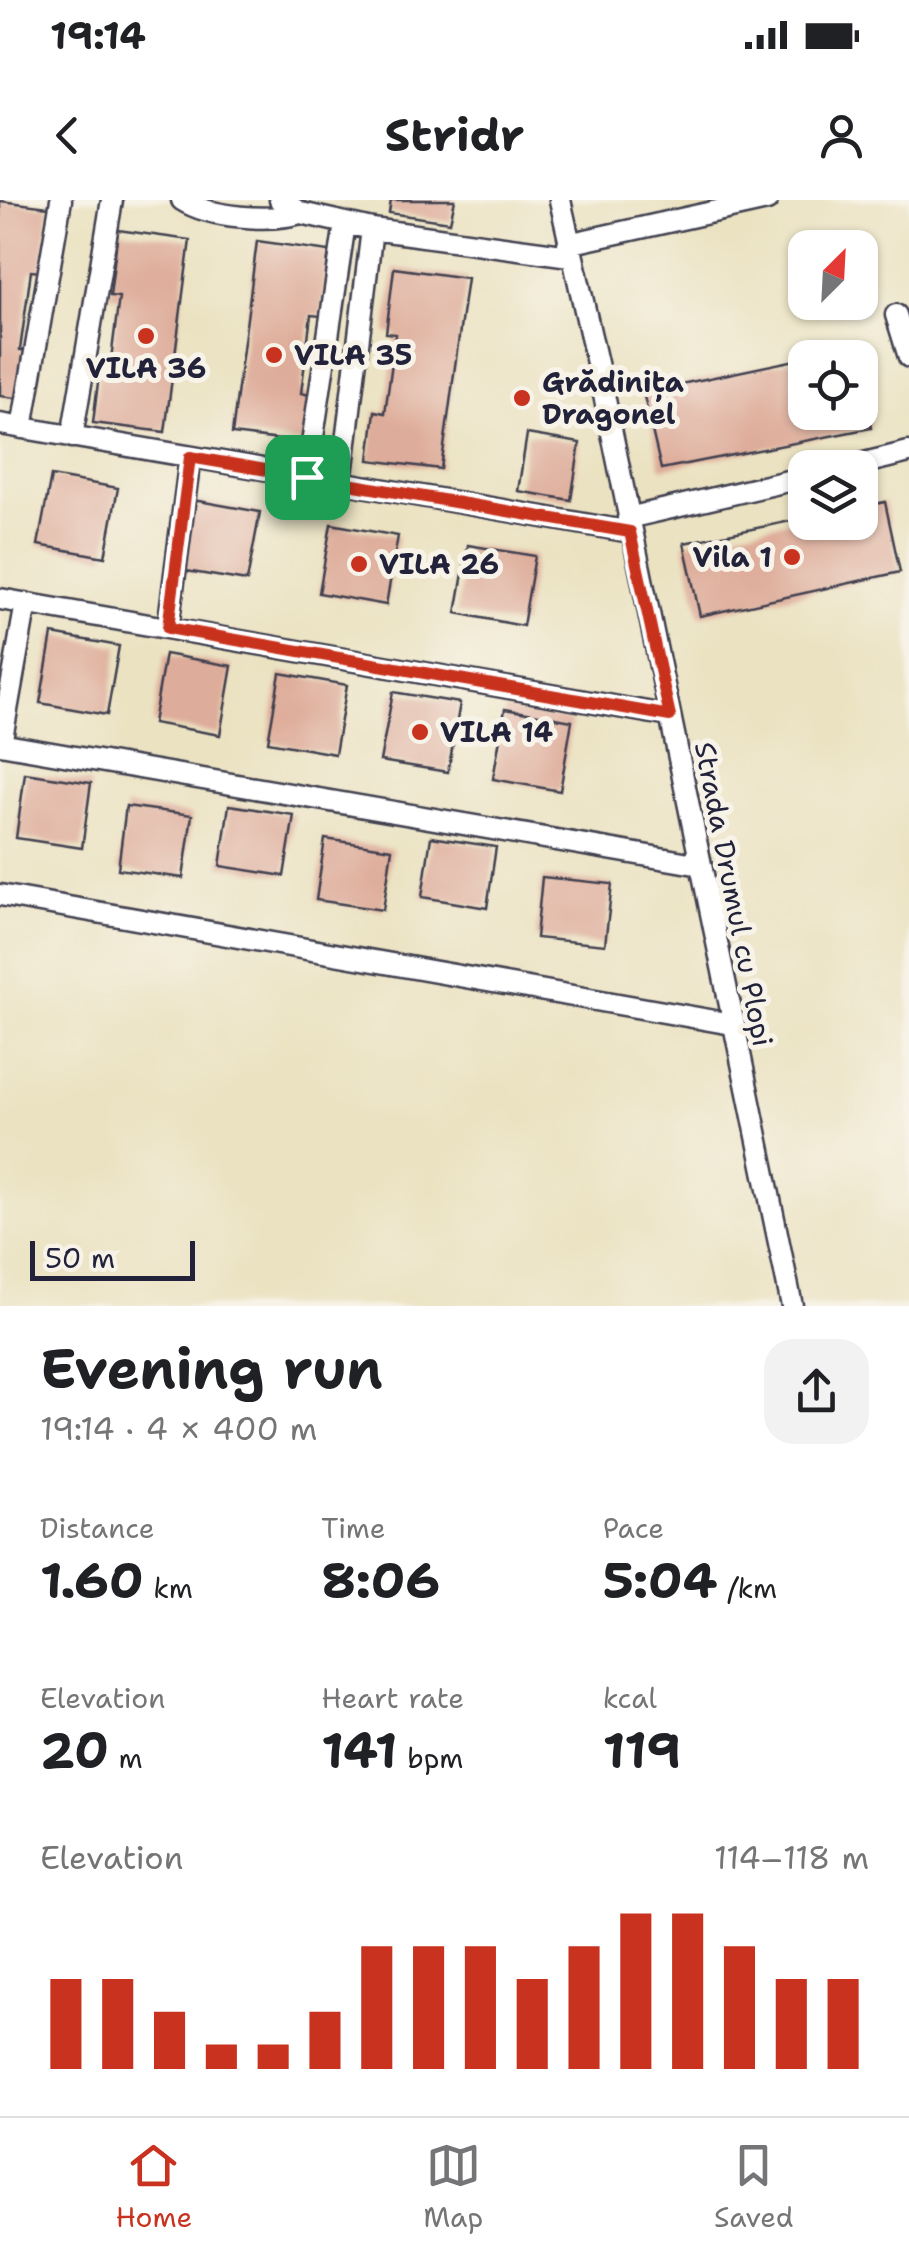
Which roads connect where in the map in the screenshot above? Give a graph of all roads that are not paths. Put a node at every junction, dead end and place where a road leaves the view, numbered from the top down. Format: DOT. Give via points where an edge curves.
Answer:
graph roads {
  1 [pos="61,200"];
  2 [pos="112,200"];
  3 [pos="182,200"];
  4 [pos="280,200"];
  5 [pos="560,200"];
  6 [pos="767,200"];
  7 [pos="302,213"];
  8 [pos="345,223"];
  9 [pos="372,228"];
  10 [pos="569,250"];
  11 [pos="896,315"];
  12 [pos="909,357"];
  13 [pos="0,424"];
  14 [pos="22,428"];
  15 [pos="72,437"];
  16 [pos="909,452"];
  17 [pos="190,457"];
  18 [pos="878,460"];
  19 [pos="307,477"];
  20 [pos="788,481"];
  21 [pos="341,483"];
  22 [pos="629,525"];
  23 [pos="0,599"];
  24 [pos="26,603"];
  25 [pos="168,628"];
  26 [pos="670,716"];
  27 [pos="1,744"];
  28 [pos="700,865"];
  29 [pos="0,895"];
  30 [pos="732,1024"];
  31 [pos="792,1306"];
  1 -- 14 [label="street"];
  2 -- 15 [label="street"];
  3 -- 7 [label="street" via="268,220"];
  4 -- 7 [label="street"];
  5 -- 10 [label="street, Strada Drumul cu Plopi"];
  6 -- 10 [label="street"];
  7 -- 8 [label="street"];
  8 -- 9 [label="street"];
  8 -- 19 [label="street"];
  9 -- 10 [label="street"];
  9 -- 21 [label="street"];
  10 -- 22 [label="street, Strada Drumul cu Plopi"];
  11 -- 12 [label="street"];
  13 -- 14 [label="street"];
  14 -- 15 [label="street"];
  15 -- 17 [label="street"];
  16 -- 18 [label="street"];
  17 -- 19 [label="street"];
  17 -- 25 [label="street"];
  19 -- 21 [label="street"];
  20 -- 22 [label="street"];
  21 -- 22 [label="street"];
  22 -- 26 [label="street, Strada Drumul cu Plopi"];
  23 -- 24 [label="street"];
  24 -- 25 [label="street"];
  24 -- 27 [label="street"];
  25 -- 26 [label="street"];
  26 -- 28 [label="street, Strada Drumul cu Plopi"];
  27 -- 28 [label="street"];
  28 -- 30 [label="street, Strada Drumul cu Plopi"];
  29 -- 30 [label="street"];
  30 -- 31 [label="street, Strada Drumul cu Plopi"];
}
